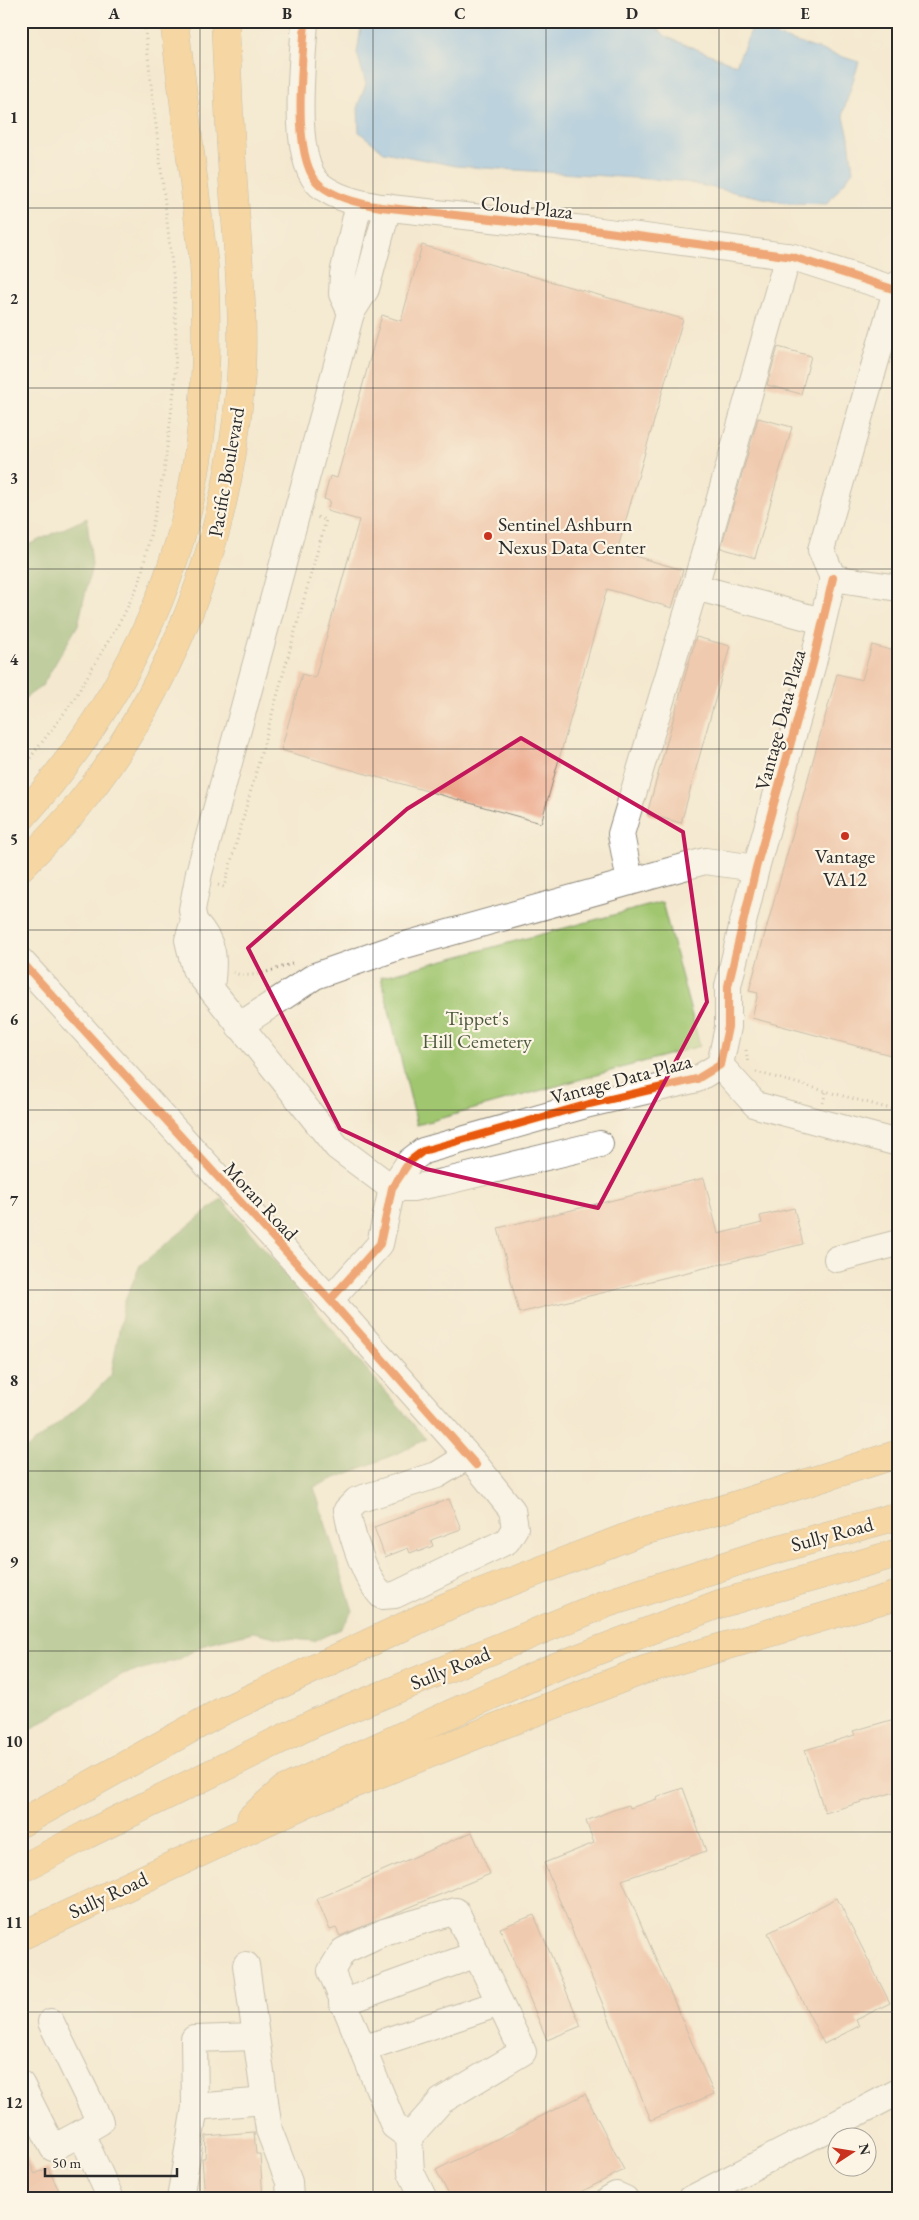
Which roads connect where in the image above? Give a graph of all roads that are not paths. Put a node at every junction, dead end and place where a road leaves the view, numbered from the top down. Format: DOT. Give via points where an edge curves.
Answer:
graph roads {
  1 [pos="174,21"];
  2 [pos="225,21"];
  3 [pos="305,21"];
  4 [pos="359,203"];
  5 [pos="388,208"];
  6 [pos="788,256"];
  7 [pos="897,287"];
  8 [pos="351,313"];
  9 [pos="833,578"];
  10 [pos="695,587"];
  11 [pos="898,588"];
  12 [pos="822,622"];
  13 [pos="21,818"];
  14 [pos="21,867"];
  15 [pos="756,868"];
  16 [pos="630,882"];
  17 [pos="21,961"];
  18 [pos="239,1026"];
  19 [pos="720,1065"];
  20 [pos="898,1143"];
  21 [pos="600,1144"];
  22 [pos="392,1188"];
  23 [pos="898,1243"];
  24 [pos="837,1260"];
  25 [pos="330,1300"];
  26 [pos="898,1454"];
  27 [pos="472,1460"];
  28 [pos="898,1516"];
  29 [pos="898,1552"];
  30 [pos="898,1595"];
  31 [pos="21,1823"];
  32 [pos="225,1840"];
  33 [pos="21,1869"];
  34 [pos="21,1936"];
  35 [pos="477,1954"];
  36 [pos="246,1965"];
  37 [pos="342,2003"];
  38 [pos="500,2003"];
  39 [pos="51,2022"];
  40 [pos="255,2037"];
  41 [pos="362,2049"];
  42 [pos="21,2084"];
  43 [pos="898,2092"];
  44 [pos="264,2101"];
  45 [pos="195,2107"];
  46 [pos="81,2133"];
  47 [pos="409,2136"];
  48 [pos="111,2199"];
  49 [pos="180,2199"];
  50 [pos="290,2199"];
  51 [pos="424,2199"];
  52 [pos="609,2199"];
  53 [pos="625,2199"];
  54 [pos="691,2199"];
  1 -- 13 [label="main road, Pacific Boulevard" via="206,300 205,389 194,480 168,573 145,632 123,676 63,770"];
  2 -- 14 [label="main road, Pacific Boulevard" via="242,357 232,457 222,512 209,559 180,637 142,712 74,811"];
  3 -- 4 [label="street, Cloud Plaza" via="301,128 305,162 320,185"];
  4 -- 5 [label="street, Cloud Plaza"];
  4 -- 8 [label="street" via="342,294"];
  5 -- 6 [label="street, Cloud Plaza" via="594,230"];
  5 -- 8 [label="street" via="366,289"];
  6 -- 7 [label="street, Cloud Plaza"];
  6 -- 10 [label="street"];
  7 -- 9 [label="street" via="821,550"];
  8 -- 18 [label="street" via="199,873 192,910 194,921 188,940 195,969"];
  9 -- 11 [label="street"];
  9 -- 12 [label="street, Vantage Data Plaza"];
  10 -- 12 [label="street"];
  10 -- 16 [label="street" via="621,834"];
  12 -- 15 [label="street, Vantage Data Plaza"];
  15 -- 16 [label="street" via="705,861"];
  15 -- 19 [label="street, Vantage Data Plaza" via="728,986 728,1027"];
  16 -- 18 [label="street" via="398,947 315,976"];
  17 -- 25 [label="street, Moran Road"];
  18 -- 22 [label="street" via="337,1148"];
  19 -- 20 [label="street" via="756,1105"];
  19 -- 22 [label="street, Vantage Data Plaza" via="697,1078 589,1104 423,1151 410,1161"];
  21 -- 22 [label="street" via="443,1182"];
  22 -- 25 [label="street, Vantage Data Plaza" via="380,1244"];
  23 -- 24 [label="street"];
  25 -- 27 [label="street, Moran Road"];
  26 -- 31 [label="main road" via="640,1532 448,1606 221,1712"];
  27 -- 27 [label="street, Moran Road" via="437,1475 357,1500 347,1510 349,1524 374,1588 382,1596 395,1595 507,1541 515,1528 512,1510"];
  28 -- 33 [label="main road, Sully Road" via="770,1551 605,1604 314,1724"];
  29 -- 32 [label="main road" via="719,1604 547,1670 284,1790"];
  30 -- 32 [label="main road, Sully Road" via="644,1670 314,1800"];
  32 -- 34 [label="main road, Sully Road"];
  35 -- 37 [label="street"];
  35 -- 37 [label="street" via="456,1911 384,1932 343,1951 331,1971"];
  35 -- 38 [label="street"];
  36 -- 40 [label="street"];
  37 -- 41 [label="street"];
  38 -- 41 [label="street"];
  38 -- 47 [label="street" via="523,2052 441,2101"];
  39 -- 46 [label="street" via="100,2122"];
  40 -- 44 [label="street"];
  40 -- 45 [label="street" via="194,2039"];
  41 -- 47 [label="street" via="394,2126"];
  42 -- 46 [label="street" via="53,2148"];
  43 -- 54 [label="street"];
  44 -- 45 [label="street"];
  44 -- 50 [label="street" via="269,2130 289,2182"];
  45 -- 49 [label="street"];
  46 -- 48 [label="street"];
  47 -- 51 [label="street" via="411,2172"];
  52 -- 53 [label="street" via="616,2195"];
}
